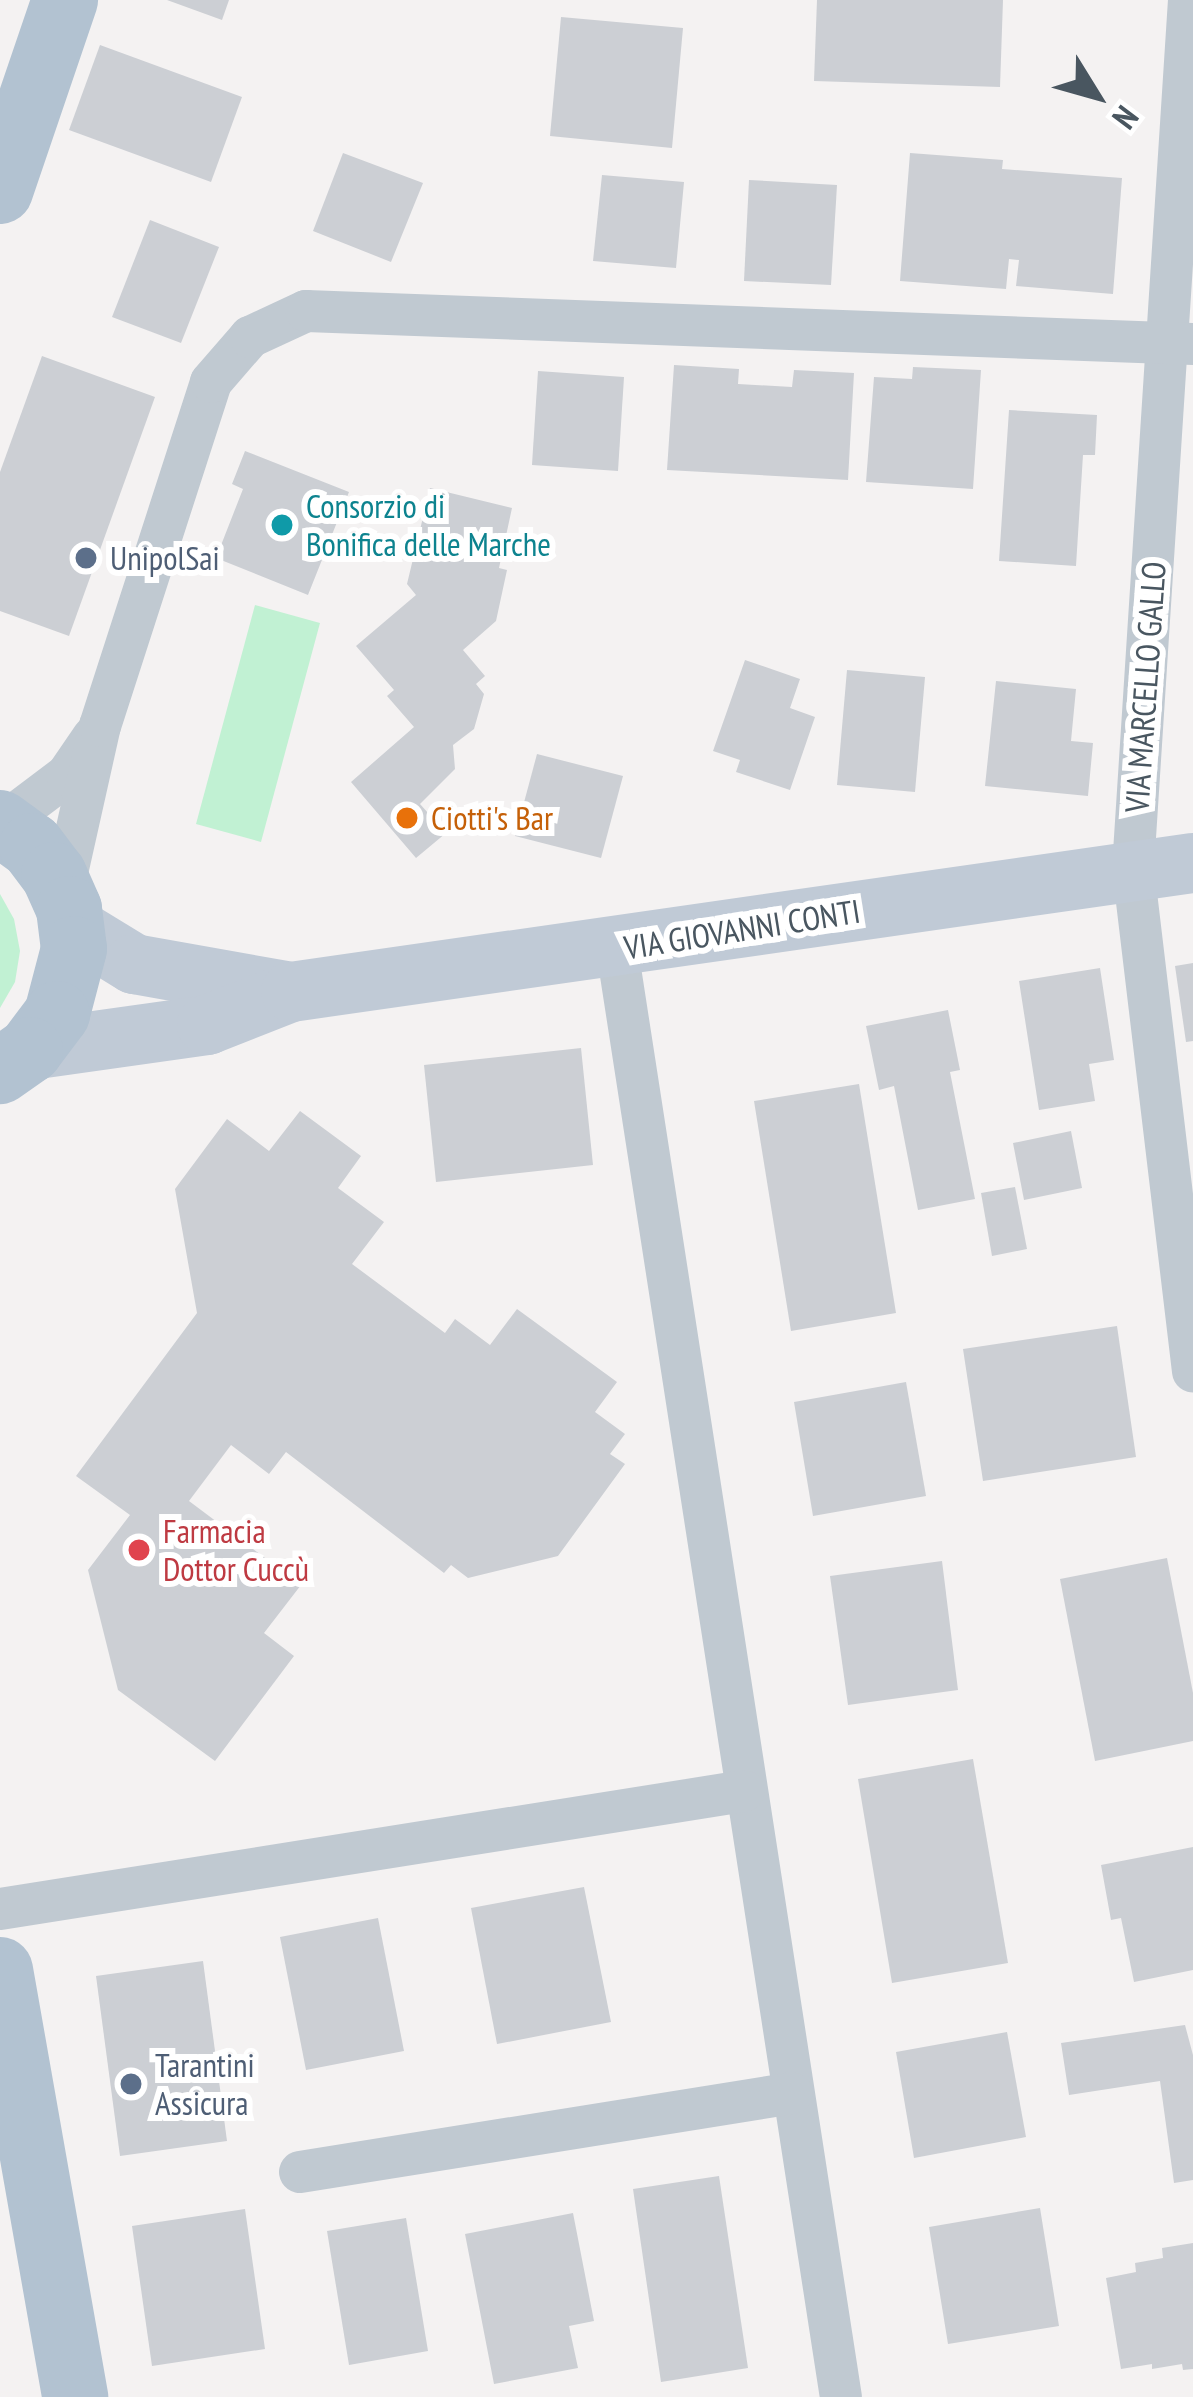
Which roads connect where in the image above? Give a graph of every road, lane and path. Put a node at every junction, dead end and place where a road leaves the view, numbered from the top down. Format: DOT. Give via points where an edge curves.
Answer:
graph roads {
  1 [pos="65,0"];
  2 [pos="1189,0"];
  3 [pos="0,191"];
  4 [pos="1180,344"];
  5 [pos="100,726"];
  6 [pos="1,823"];
  7 [pos="1193,863"];
  8 [pos="1133,868"];
  9 [pos="67,909"];
  10 [pos="616,949"];
  11 [pos="291,992"];
  12 [pos="15,1061"];
  13 [pos="1193,1371"];
  14 [pos="743,1790"];
  15 [pos="0,1910"];
  16 [pos="0,1970"];
  17 [pos="792,2093"];
  18 [pos="300,2172"];
  19 [pos="75,2397"];
  20 [pos="841,2397"];
  1 -- 3 [label="main road"];
  2 -- 4 [label="street, VIA MARCELLO GALLO"];
  4 -- 5 [label="street" via="306,310 250,337 211,382"];
  4 -- 8 [label="street, VIA MARCELLO GALLO"];
  5 -- 6 [label="street" via="67,775"];
  5 -- 9 [label="street"];
  6 -- 9 [label="main road" via="45,860"];
  7 -- 8 [label="main road, VIA GIOVANNI CONTI"];
  8 -- 10 [label="main road, VIA GIOVANNI CONTI"];
  8 -- 13 [label="street, VIA MARCELLO GALLO"];
  9 -- 11 [label="main road, VIA GIOVANNI CONTI" via="134,964"];
  9 -- 12 [label="main road" via="66,994"];
  10 -- 11 [label="main road, VIA GIOVANNI CONTI"];
  10 -- 14 [label="street"];
  11 -- 12 [label="main road, VIA GIOVANNI CONTI" via="207,1025"];
  14 -- 15 [label="street"];
  14 -- 17 [label="street"];
  16 -- 19 [label="main road"];
  17 -- 18 [label="street"];
  17 -- 20 [label="street"];
}
